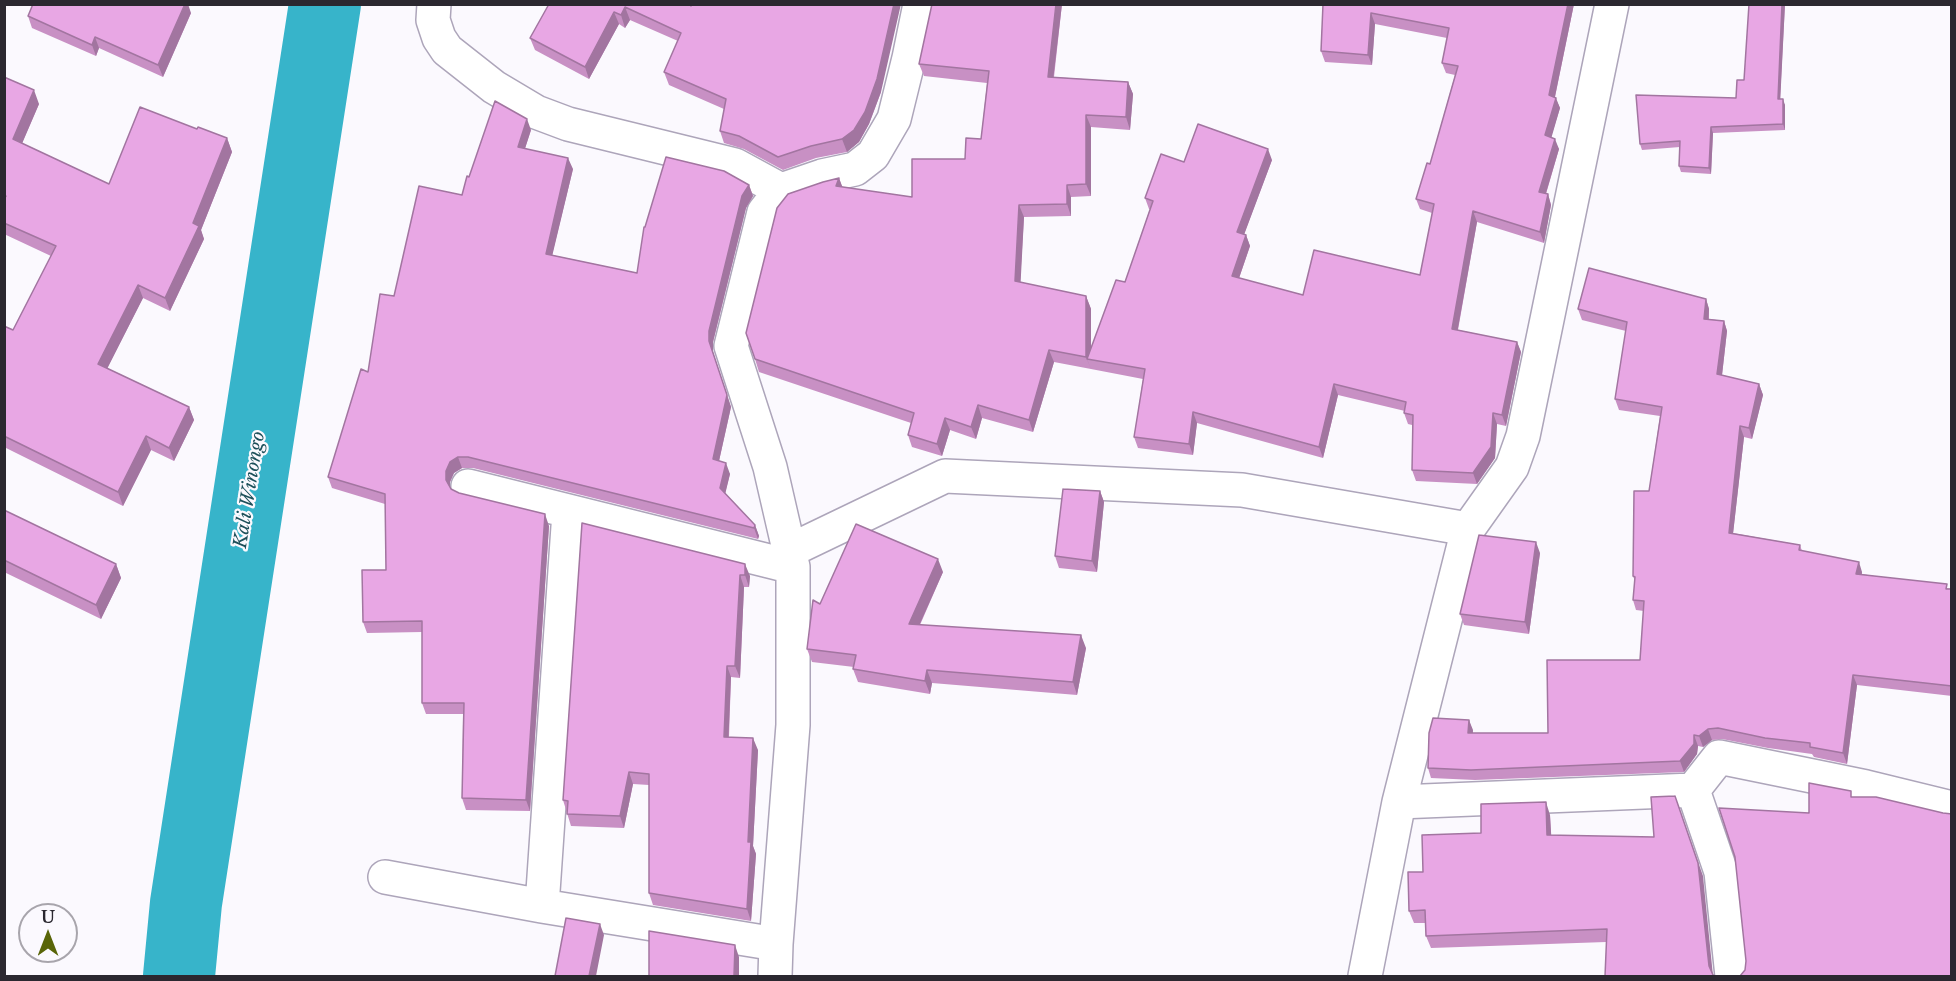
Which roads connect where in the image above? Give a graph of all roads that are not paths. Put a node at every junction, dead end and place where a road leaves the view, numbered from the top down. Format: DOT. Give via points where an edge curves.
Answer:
graph roads {
  1 [pos="434,4"];
  2 [pos="920,4"];
  3 [pos="1612,4"];
  4 [pos="781,190"];
  5 [pos="468,486"];
  6 [pos="569,512"];
  7 [pos="1468,529"];
  8 [pos="791,559"];
  9 [pos="1693,790"];
  10 [pos="1399,802"];
  11 [pos="1952,808"];
  12 [pos="385,877"];
  13 [pos="542,906"];
  14 [pos="776,944"];
  15 [pos="775,976"];
  16 [pos="1365,976"];
  17 [pos="1732,976"];
  1 -- 4 [label="street" via="439,38 447,50 494,87 536,112 568,124 735,165"];
  2 -- 4 [label="street" via="894,119 873,155 855,169"];
  3 -- 7 [label="street" via="1523,436 1512,467"];
  4 -- 8 [label="street" via="764,212 731,346 770,467"];
  5 -- 6 [label="street"];
  6 -- 8 [label="street"];
  6 -- 13 [label="street"];
  7 -- 8 [label="street" via="1242,490 945,476"];
  7 -- 10 [label="street"];
  8 -- 14 [label="street" via="793,725"];
  9 -- 10 [label="street"];
  9 -- 11 [label="street" via="1719,757"];
  9 -- 17 [label="street" via="1721,872"];
  10 -- 16 [label="street"];
  12 -- 13 [label="street"];
  13 -- 14 [label="street"];
  14 -- 15 [label="street"];
}
